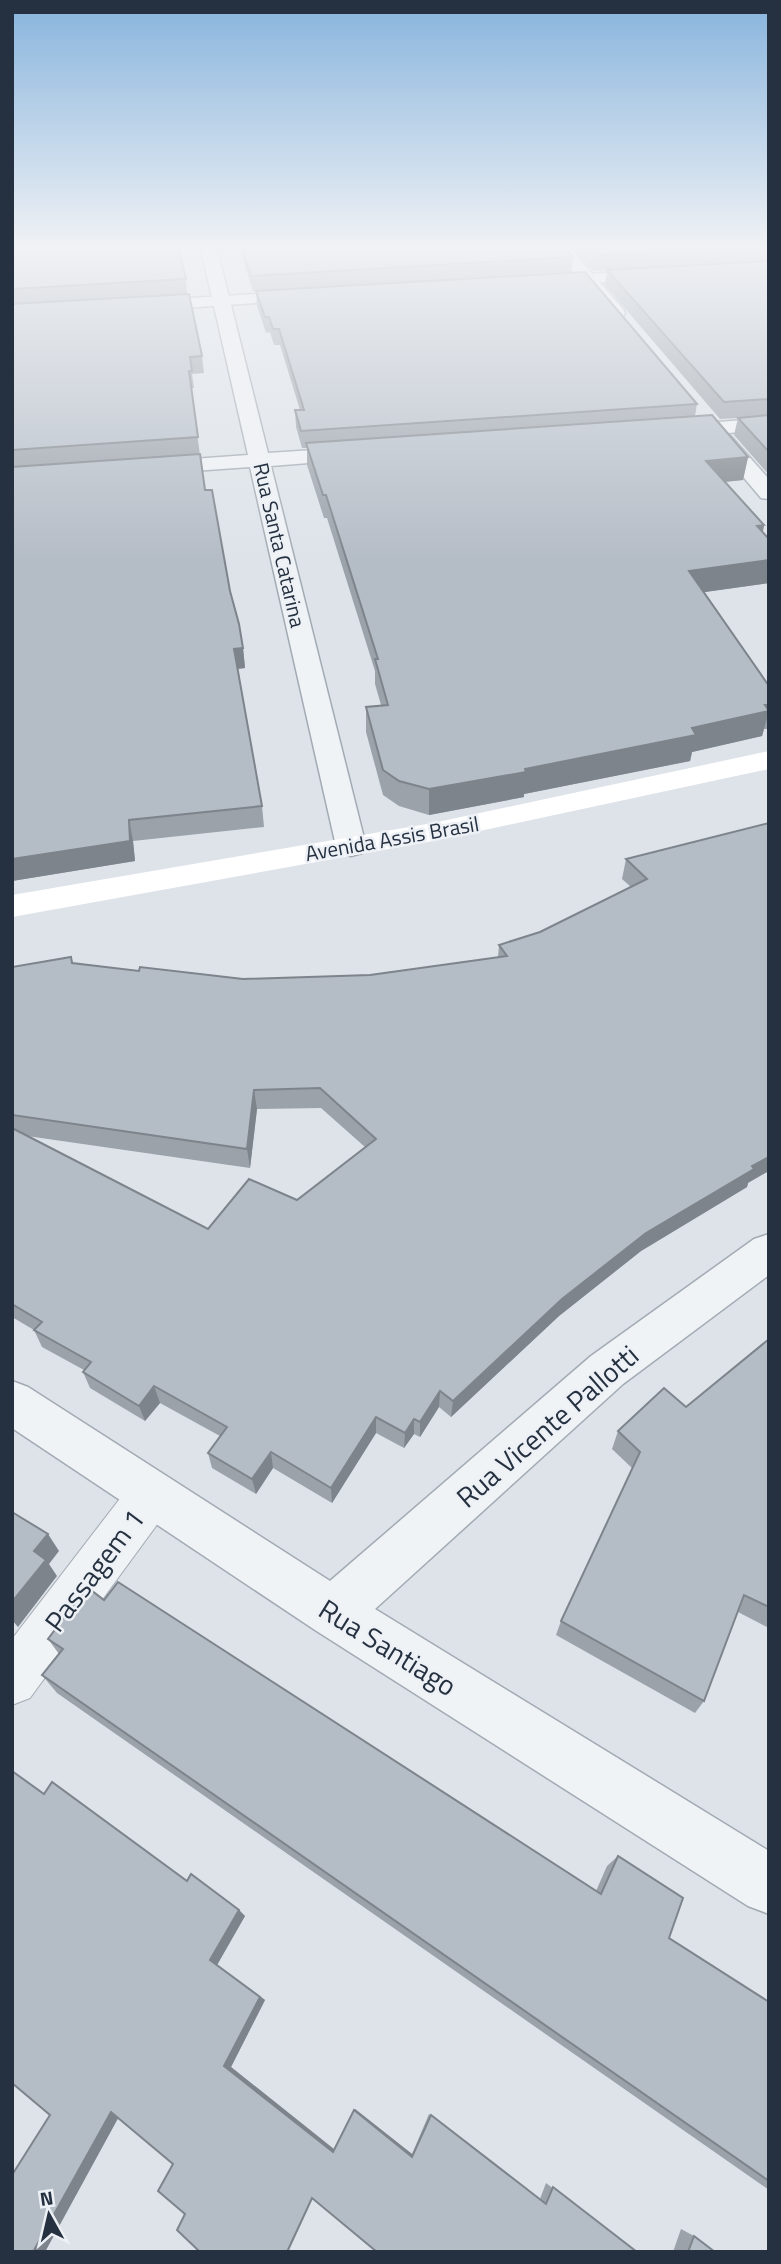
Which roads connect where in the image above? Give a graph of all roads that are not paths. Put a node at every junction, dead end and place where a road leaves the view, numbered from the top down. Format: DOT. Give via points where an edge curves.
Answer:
graph roads {
  1 [pos="234,351"];
  2 [pos="696,407"];
  3 [pos="769,424"];
  4 [pos="713,429"];
  5 [pos="645,433"];
  6 [pos="384,452"];
  7 [pos="261,460"];
  8 [pos="136,468"];
  9 [pos="769,493"];
  10 [pos="769,760"];
  11 [pos="351,846"];
  12 [pos="12,906"];
  13 [pos="769,1251"];
  14 [pos="12,1402"];
  15 [pos="151,1495"];
  16 [pos="333,1612"];
  17 [pos="12,1680"];
  18 [pos="769,1885"];
  1 -- 7 [label="street, Rua Santa Catarina"];
  2 -- 4 [label="street"];
  3 -- 4 [label="street"];
  4 -- 5 [label="street"];
  4 -- 9 [label="street"];
  6 -- 7 [label="street"];
  7 -- 8 [label="street"];
  7 -- 11 [label="street, Rua Santa Catarina"];
  10 -- 11 [label="main road, Avenida Assis Brasil"];
  11 -- 12 [label="main road, Avenida Assis Brasil"];
  13 -- 16 [label="street, Rua Vicente Pallotti" via="607,1370"];
  14 -- 15 [label="street, Rua Santiago"];
  15 -- 16 [label="street, Rua Santiago"];
  15 -- 17 [label="street, Passagem 1"];
  16 -- 18 [label="street, Rua Santiago"];
}
